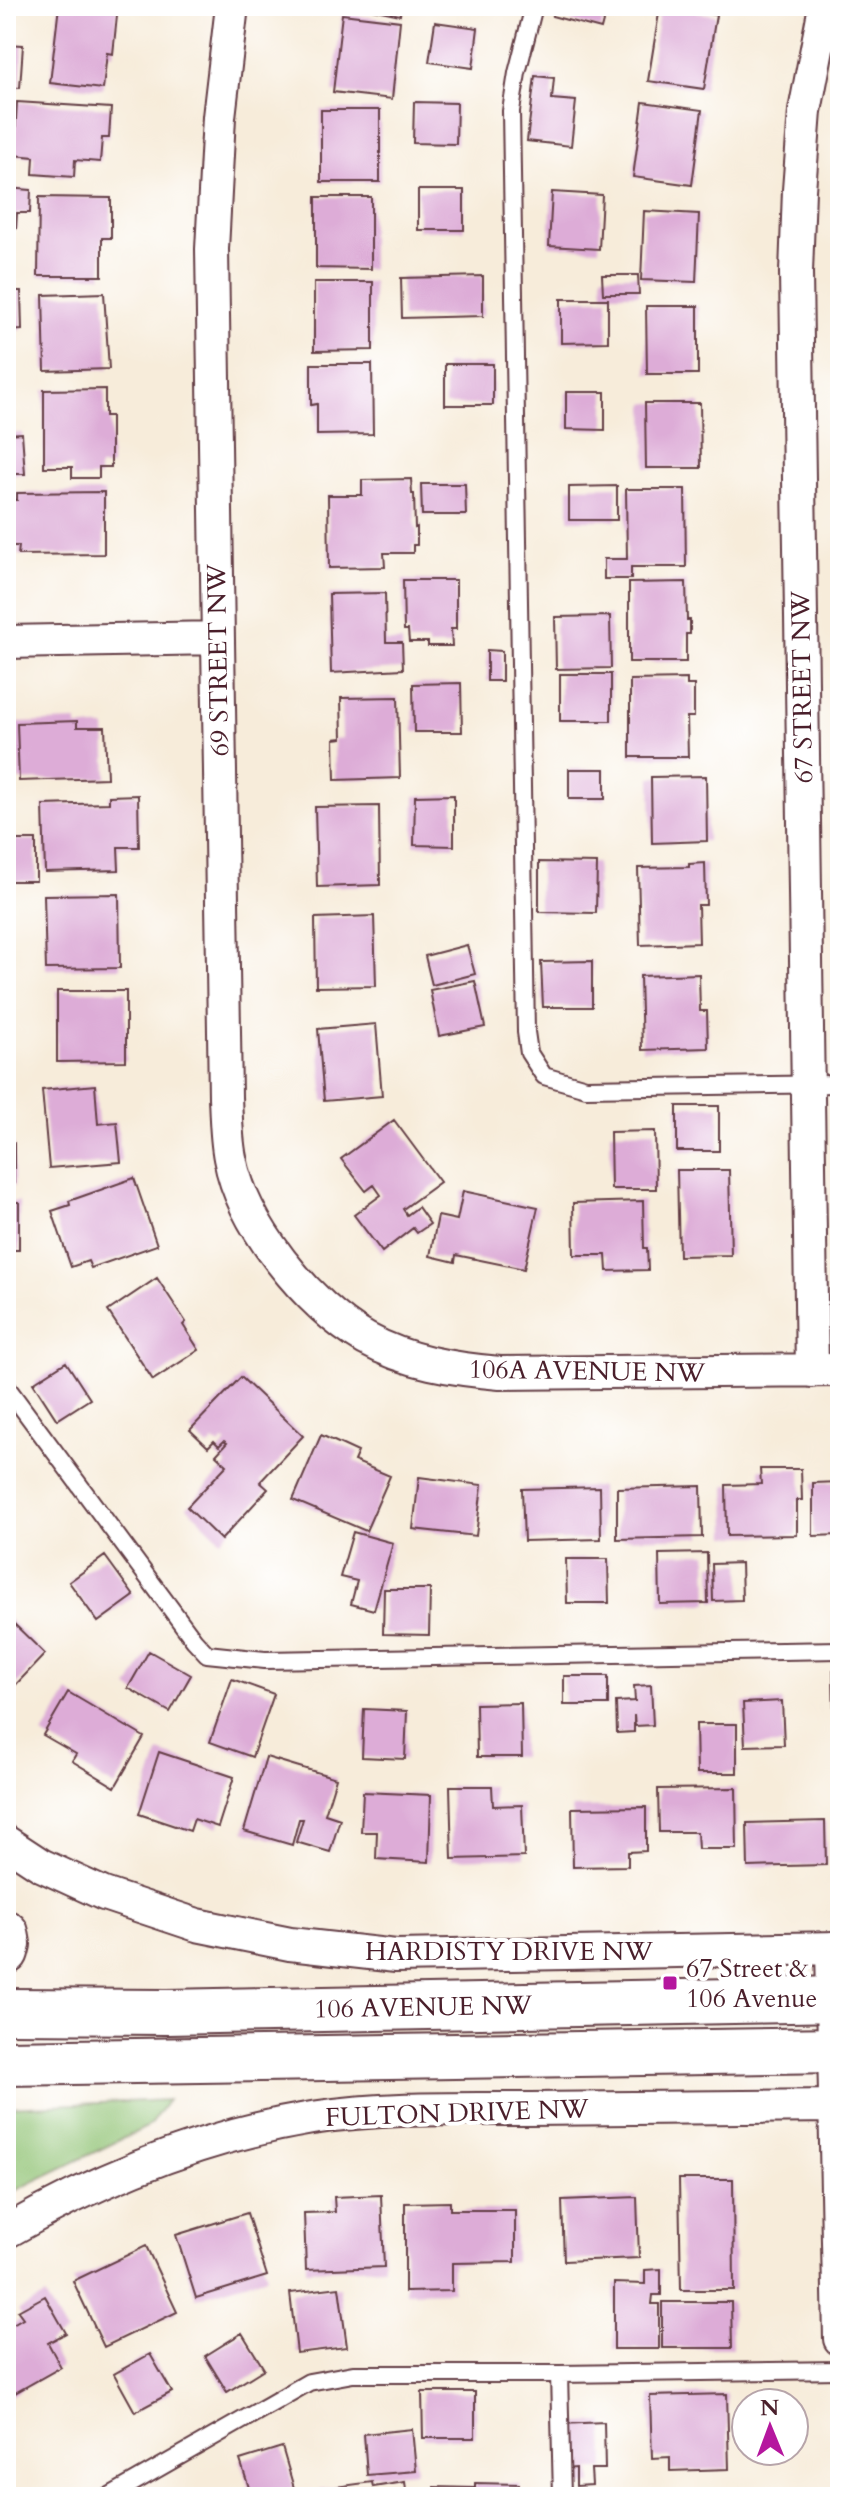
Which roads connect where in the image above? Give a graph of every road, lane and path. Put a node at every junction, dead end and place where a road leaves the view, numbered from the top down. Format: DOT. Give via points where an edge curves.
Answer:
graph roads {
  1 [pos="232,6"];
  2 [pos="534,6"];
  3 [pos="825,6"];
  4 [pos="218,638"];
  5 [pos="6,642"];
  6 [pos="840,1084"];
  7 [pos="808,1085"];
  8 [pos="307,1293"];
  9 [pos="826,1371"];
  10 [pos="6,1386"];
  11 [pos="840,1650"];
  12 [pos="6,1842"];
  13 [pos="6,1933"];
  14 [pos="836,1948"];
  15 [pos="6,1952"];
  16 [pos="837,1999"];
  17 [pos="6,2011"];
  18 [pos="837,2050"];
  19 [pos="6,2063"];
  20 [pos="838,2106"];
  21 [pos="6,2232"];
  22 [pos="840,2339"];
  23 [pos="840,2370"];
  24 [pos="559,2374"];
  25 [pos="108,2497"];
  26 [pos="562,2497"];
  1 -- 4 [label="street, 69 STREET NW" via="213,202"];
  2 -- 7 [label="lane" via="511,111 529,1053 544,1076 586,1088"];
  3 -- 7 [label="street, 67 STREET NW" via="805,111 796,273"];
  4 -- 5 [label="street"];
  4 -- 8 [label="street, 69 STREET NW" via="230,1160 257,1226"];
  6 -- 7 [label="lane"];
  7 -- 9 [label="street, 67 STREET NW"];
  8 -- 9 [label="street, 106A AVENUE NW" via="366,1339 453,1369 546,1374"];
  10 -- 11 [label="lane" via="207,1654 265,1660"];
  12 -- 14 [label="street, HARDISTY DRIVE NW" via="104,1894 197,1925 290,1944 396,1956"];
  13 -- 15 [label="main road"];
  14 -- 16 [label="street"];
  16 -- 17 [label="main road, 106 AVENUE NW"];
  16 -- 18 [label="street"];
  18 -- 19 [label="main road, 106 AVENUE NW"];
  18 -- 20 [label="street"];
  20 -- 21 [label="street, FULTON DRIVE NW" via="390,2110 311,2118 210,2141 133,2168"];
  20 -- 22 [label="street"];
  23 -- 24 [label="lane"];
  24 -- 25 [label="lane" via="353,2374 309,2382"];
  24 -- 26 [label="lane"];
}
